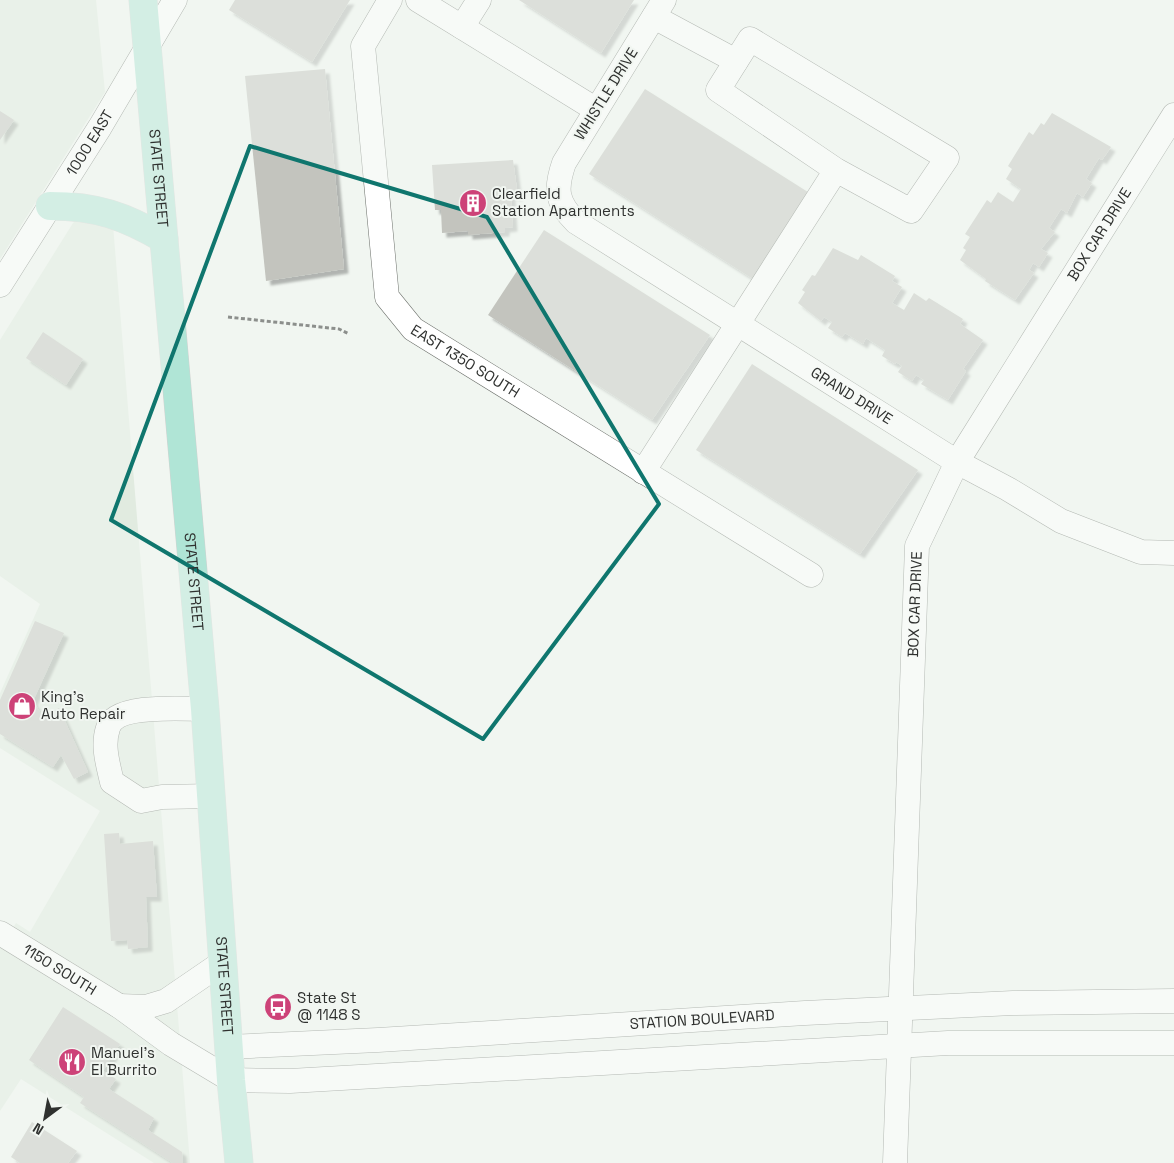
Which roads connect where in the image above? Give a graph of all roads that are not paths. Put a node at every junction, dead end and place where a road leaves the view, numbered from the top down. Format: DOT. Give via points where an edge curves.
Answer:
graph roads {
  1 [pos="143,0"];
  2 [pos="175,0"];
  3 [pos="390,0"];
  4 [pos="418,0"];
  5 [pos="479,0"];
  6 [pos="659,8"];
  7 [pos="462,27"];
  8 [pos="146,45"];
  9 [pos="736,61"];
  10 [pos="595,109"];
  11 [pos="1174,115"];
  12 [pos="836,170"];
  13 [pos="558,193"];
  14 [pos="50,206"];
  15 [pos="164,239"];
  16 [pos="0,285"];
  17 [pos="736,323"];
  18 [pos="957,462"];
  19 [pos="644,472"];
  20 [pos="1174,553"];
  21 [pos="811,575"];
  22 [pos="205,709"];
  23 [pos="212,796"];
  24 [pos="0,932"];
  25 [pos="223,962"];
  26 [pos="1174,1002"];
  27 [pos="119,1006"];
  28 [pos="902,1010"];
  29 [pos="1174,1043"];
  30 [pos="900,1046"];
  31 [pos="229,1048"];
  32 [pos="231,1080"];
  33 [pos="239,1163"];
  34 [pos="895,1163"];
  1 -- 8 [label="main road, STATE STREET"];
  2 -- 8 [label="street, 1000 EAST"];
  3 -- 19 [label="street, EAST 1350 SOUTH" via="363,46 387,296 413,329"];
  4 -- 7 [label="street"];
  5 -- 7 [label="street"];
  6 -- 9 [label="street"];
  6 -- 10 [label="street, WHISTLE DRIVE"];
  7 -- 10 [label="street"];
  8 -- 14 [label="street, 1000 EAST"];
  8 -- 15 [label="main road, STATE STREET"];
  9 -- 12 [label="street" via="718,90"];
  9 -- 12 [label="street" via="750,39 947,158 911,211"];
  10 -- 13 [label="street, WHISTLE DRIVE" via="564,163 558,180"];
  11 -- 18 [label="street, BOX CAR DRIVE"];
  12 -- 17 [label="street"];
  13 -- 17 [label="street, GRAND DRIVE" via="564,210 576,222"];
  14 -- 15 [label="main road" via="104,210 136,222"];
  14 -- 16 [label="street, 1000 EAST"];
  15 -- 22 [label="main road, STATE STREET"];
  17 -- 18 [label="street, GRAND DRIVE"];
  17 -- 19 [label="street"];
  18 -- 20 [label="street, GRAND DRIVE" via="1008,488 1061,521 1141,552"];
  18 -- 28 [label="street, BOX CAR DRIVE" via="917,546"];
  19 -- 21 [label="street, EAST 1350 SOUTH"];
  22 -- 23 [label="main road, STATE STREET"];
  22 -- 23 [label="street" via="154,709 119,714 108,726 105,751 112,782 141,800"];
  23 -- 25 [label="main road, STATE STREET"];
  24 -- 27 [label="street, 1150 SOUTH"];
  25 -- 27 [label="street, 1150 SOUTH" via="166,1001 146,1007"];
  25 -- 31 [label="main road, STATE STREET"];
  26 -- 28 [label="street, STATION BOULEVARD" via="1013,1003"];
  27 -- 32 [label="street, 1150 SOUTH" via="171,1044"];
  28 -- 30 [label="street, BOX CAR DRIVE"];
  28 -- 31 [label="street, STATION BOULEVARD"];
  29 -- 30 [label="street"];
  30 -- 32 [label="street" via="290,1081"];
  30 -- 34 [label="street, BOX CAR DRIVE"];
  31 -- 32 [label="main road, STATE STREET"];
  32 -- 33 [label="main road, STATE STREET"];
}
